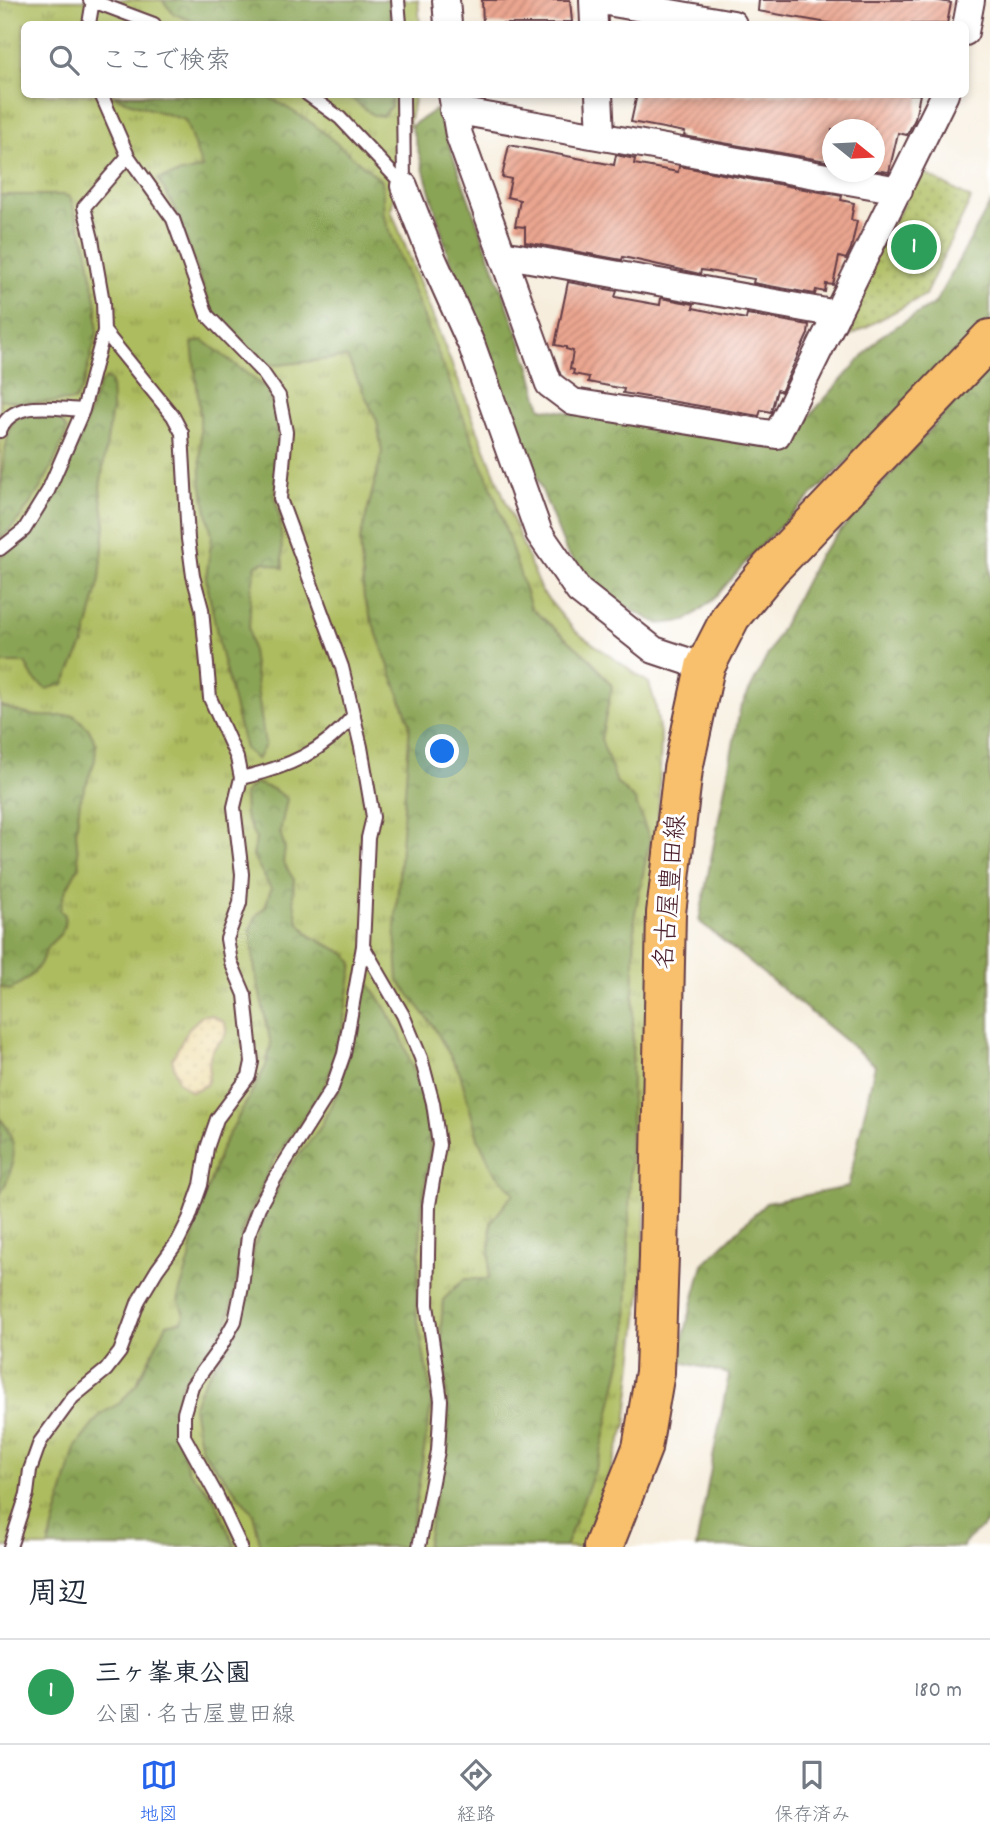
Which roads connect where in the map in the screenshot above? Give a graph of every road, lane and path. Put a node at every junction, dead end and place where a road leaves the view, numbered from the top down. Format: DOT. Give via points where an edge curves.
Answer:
graph roads {
  1 [pos="91,0"];
  2 [pos="398,0"];
  3 [pos="446,0"];
  4 [pos="594,0"];
  5 [pos="971,0"];
  6 [pos="89,21"];
  7 [pos="146,21"];
  8 [pos="400,21"];
  9 [pos="448,21"];
  10 [pos="594,21"];
  11 [pos="716,21"];
  12 [pos="967,21"];
  13 [pos="103,98"];
  14 [pos="312,98"];
  15 [pos="403,98"];
  16 [pos="599,98"];
  17 [pos="943,98"];
  18 [pos="452,102"];
  19 [pos="601,135"];
  20 [pos="128,156"];
  21 [pos="404,186"];
  22 [pos="898,190"];
  23 [pos="502,254"];
  24 [pos="837,314"];
  25 [pos="104,331"];
  26 [pos="990,339"];
  27 [pos="82,410"];
  28 [pos="0,431"];
  29 [pos="0,549"];
  30 [pos="705,667"];
  31 [pos="354,715"];
  32 [pos="241,778"];
  33 [pos="363,946"];
  34 [pos="10,1547"];
  35 [pos="241,1547"];
  36 [pos="419,1547"];
  37 [pos="603,1547"];
  1 -- 6 [label="lane"];
  1 -- 7 [label="lane"];
  2 -- 8 [label="lane"];
  3 -- 9 [label="street"];
  4 -- 10 [label="street"];
  4 -- 11 [label="street"];
  5 -- 12 [label="street"];
  13 -- 20 [label="lane"];
  14 -- 21 [label="lane" via="340,118"];
  15 -- 21 [label="lane"];
  16 -- 19 [label="street"];
  17 -- 22 [label="street"];
  18 -- 19 [label="street"];
  18 -- 23 [label="street" via="458,135"];
  19 -- 22 [label="street"];
  20 -- 25 [label="lane" via="84,207 103,302"];
  20 -- 31 [label="lane" via="173,219 207,315 279,396 286,432 280,499 342,667"];
  21 -- 30 [label="street" via="472,346 539,533 579,591 654,650"];
  22 -- 24 [label="street"];
  23 -- 24 [label="street"];
  23 -- 24 [label="street" via="549,384 573,402 777,435"];
  25 -- 27 [label="lane"];
  25 -- 32 [label="lane" via="182,433 188,539 202,609 210,698"];
  26 -- 30 [label="main road, 名古屋豊田線" via="770,569 731,616"];
  27 -- 28 [label="lane" via="15,410"];
  27 -- 29 [label="lane" via="48,491 24,530"];
  30 -- 37 [label="main road, 名古屋豊田線" via="683,769 666,913 654,1372 642,1448"];
  31 -- 32 [label="lane" via="314,752 276,770"];
  31 -- 33 [label="lane" via="373,817"];
  32 -- 34 [label="lane" via="234,807 242,874 240,903 227,939 245,995 253,1062 249,1076 217,1119 188,1219 139,1300 120,1352 73,1397 40,1442"];
  33 -- 35 [label="lane" via="344,1054 332,1088 259,1207 248,1236 235,1321 192,1386 184,1413 184,1436"];
  33 -- 36 [label="lane" via="403,1015 421,1058 439,1145 429,1205 427,1305 441,1400 438,1451"];
}
